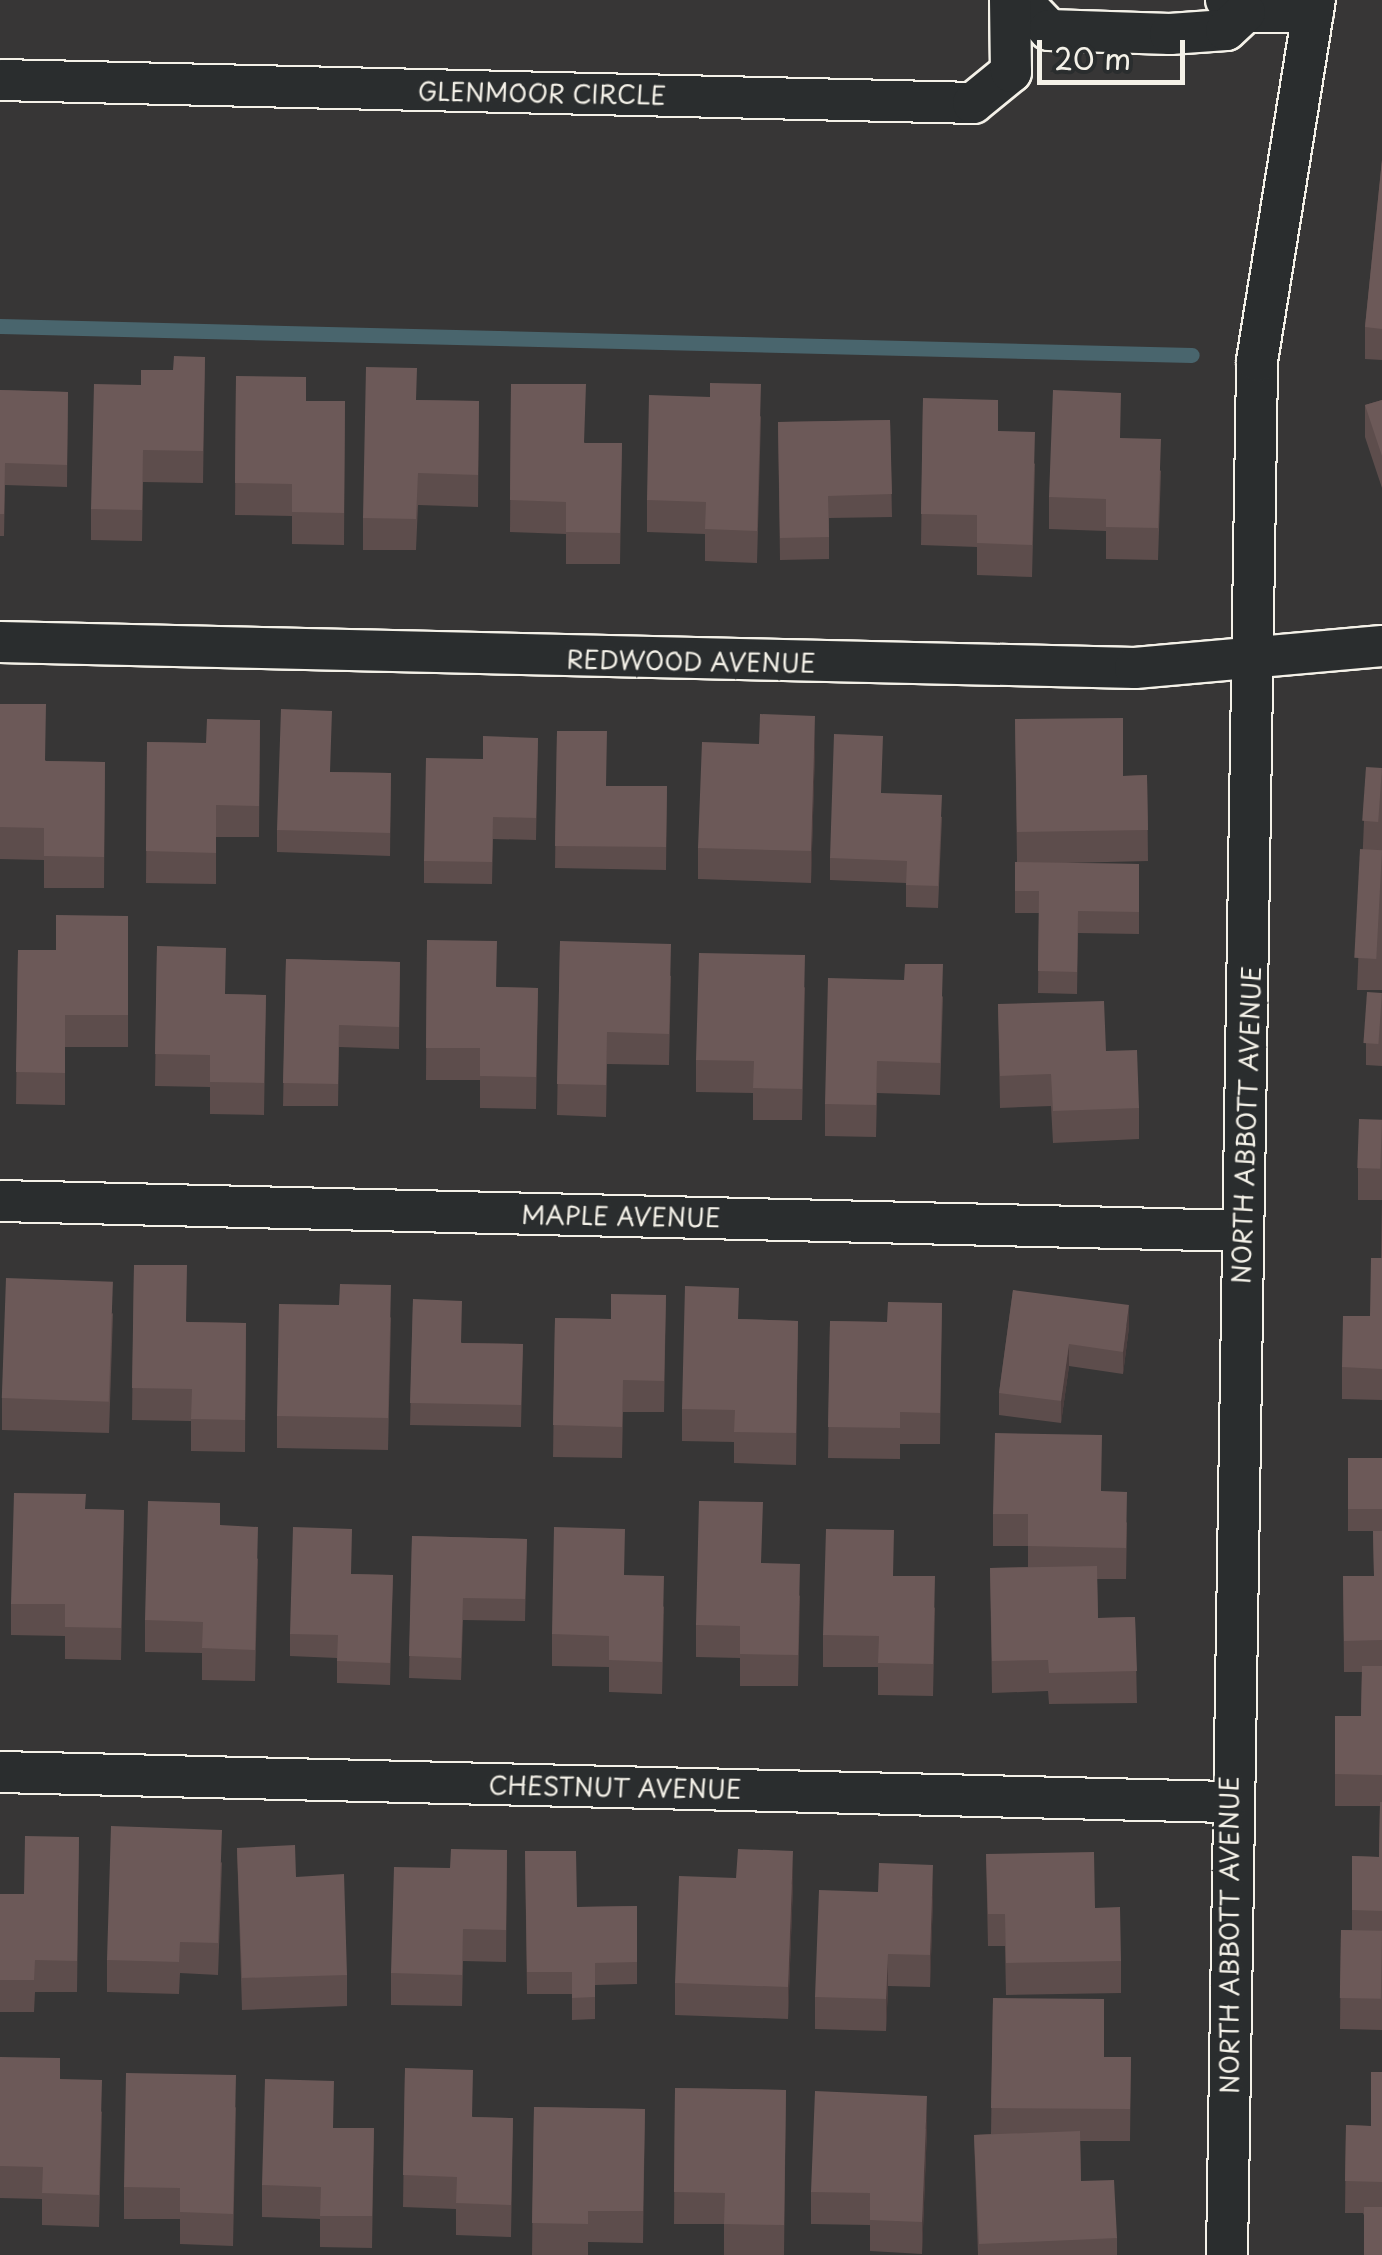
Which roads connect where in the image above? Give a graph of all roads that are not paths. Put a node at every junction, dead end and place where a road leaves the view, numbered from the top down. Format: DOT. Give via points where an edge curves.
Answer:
graph roads {
  1 [pos="1022,4"];
  2 [pos="1236,6"];
  3 [pos="1314,6"];
  4 [pos="0,80"];
  5 [pos="0,642"];
  6 [pos="1382,646"];
  7 [pos="1255,662"];
  8 [pos="0,1201"];
  9 [pos="1243,1231"];
  10 [pos="0,1772"];
  11 [pos="1229,1802"];
  12 [pos="1227,2255"];
  1 -- 2 [label="street" via="1049,30 1170,34 1226,30"];
  1 -- 4 [label="street, GLENMOOR CIRCLE" via="1011,72 973,103"];
  2 -- 3 [label="street"];
  3 -- 7 [label="street, NORTH ABBOTT AVENUE" via="1257,361"];
  5 -- 7 [label="street, REDWOOD AVENUE" via="712,663"];
  6 -- 7 [label="street, REDWOOD AVENUE"];
  7 -- 9 [label="street, NORTH ABBOTT AVENUE"];
  8 -- 9 [label="street, MAPLE AVENUE"];
  9 -- 11 [label="street, NORTH ABBOTT AVENUE"];
  10 -- 11 [label="street, CHESTNUT AVENUE"];
  11 -- 12 [label="street, NORTH ABBOTT AVENUE"];
}
